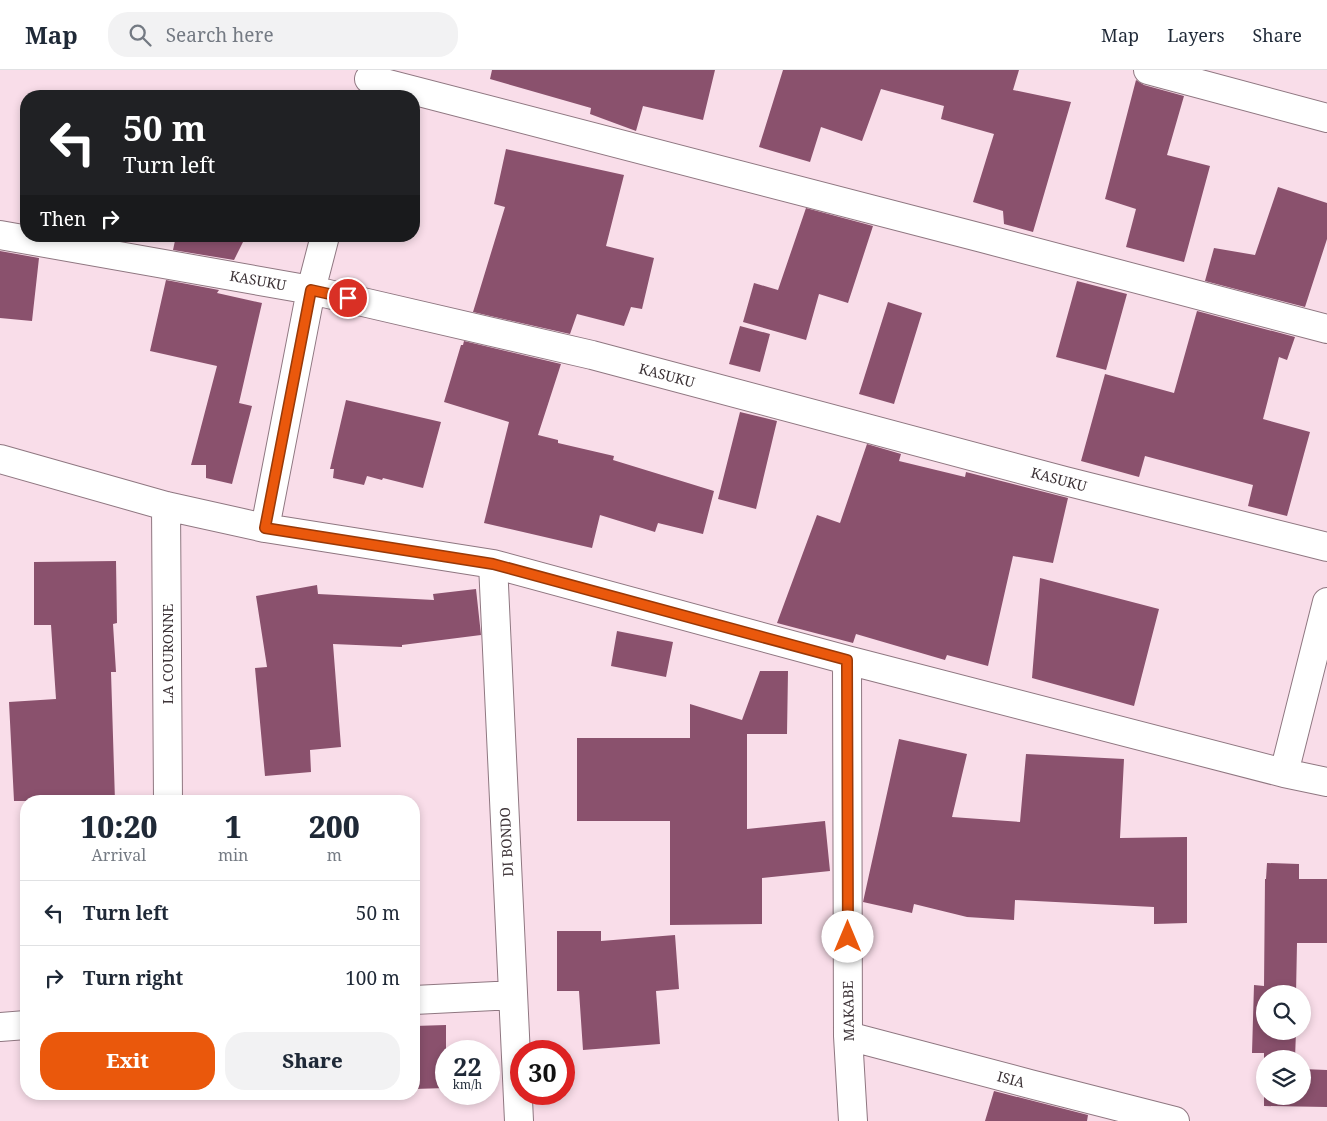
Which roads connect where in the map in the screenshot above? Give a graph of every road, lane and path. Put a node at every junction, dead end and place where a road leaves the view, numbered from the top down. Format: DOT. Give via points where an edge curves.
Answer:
graph roads {
  1 [pos="1148,70"];
  2 [pos="368,82"];
  3 [pos="400,90"];
  4 [pos="420,95"];
  5 [pos="1327,118"];
  6 [pos="0,235"];
  7 [pos="20,239"];
  8 [pos="40,242"];
  9 [pos="323,242"];
  10 [pos="311,290"];
  11 [pos="1327,329"];
  12 [pos="0,459"];
  13 [pos="166,506"];
  14 [pos="265,528"];
  15 [pos="1327,548"];
  16 [pos="493,564"];
  17 [pos="1327,602"];
  18 [pos="1321,649"];
  19 [pos="847,660"];
  20 [pos="1284,773"];
  21 [pos="1327,782"];
  22 [pos="168,795"];
  23 [pos="513,995"];
  24 [pos="420,1000"];
  25 [pos="20,1025"];
  26 [pos="0,1027"];
  27 [pos="848,1036"];
  28 [pos="519,1121"];
  29 [pos="852,1121"];
  30 [pos="1175,1121"];
  1 -- 5 [label="street"];
  2 -- 3 [label="street"];
  4 -- 11 [label="street" via="897,215"];
  6 -- 7 [label="street, KASUKU"];
  8 -- 10 [label="street, KASUKU"];
  9 -- 10 [label="street"];
  10 -- 14 [label="street"];
  10 -- 15 [label="street, KASUKU" via="592,355"];
  12 -- 13 [label="street"];
  13 -- 14 [label="street"];
  13 -- 22 [label="street, LA COURONNE"];
  14 -- 16 [label="street"];
  16 -- 19 [label="street"];
  16 -- 23 [label="street, DI BONDO"];
  17 -- 18 [label="street"];
  18 -- 20 [label="street"];
  19 -- 20 [label="street"];
  19 -- 27 [label="street, MAKABE"];
  20 -- 21 [label="street"];
  23 -- 24 [label="street"];
  23 -- 28 [label="street, DI BONDO"];
  25 -- 26 [label="street"];
  27 -- 29 [label="street, MAKABE"];
  27 -- 30 [label="street, ISIA"];
}
